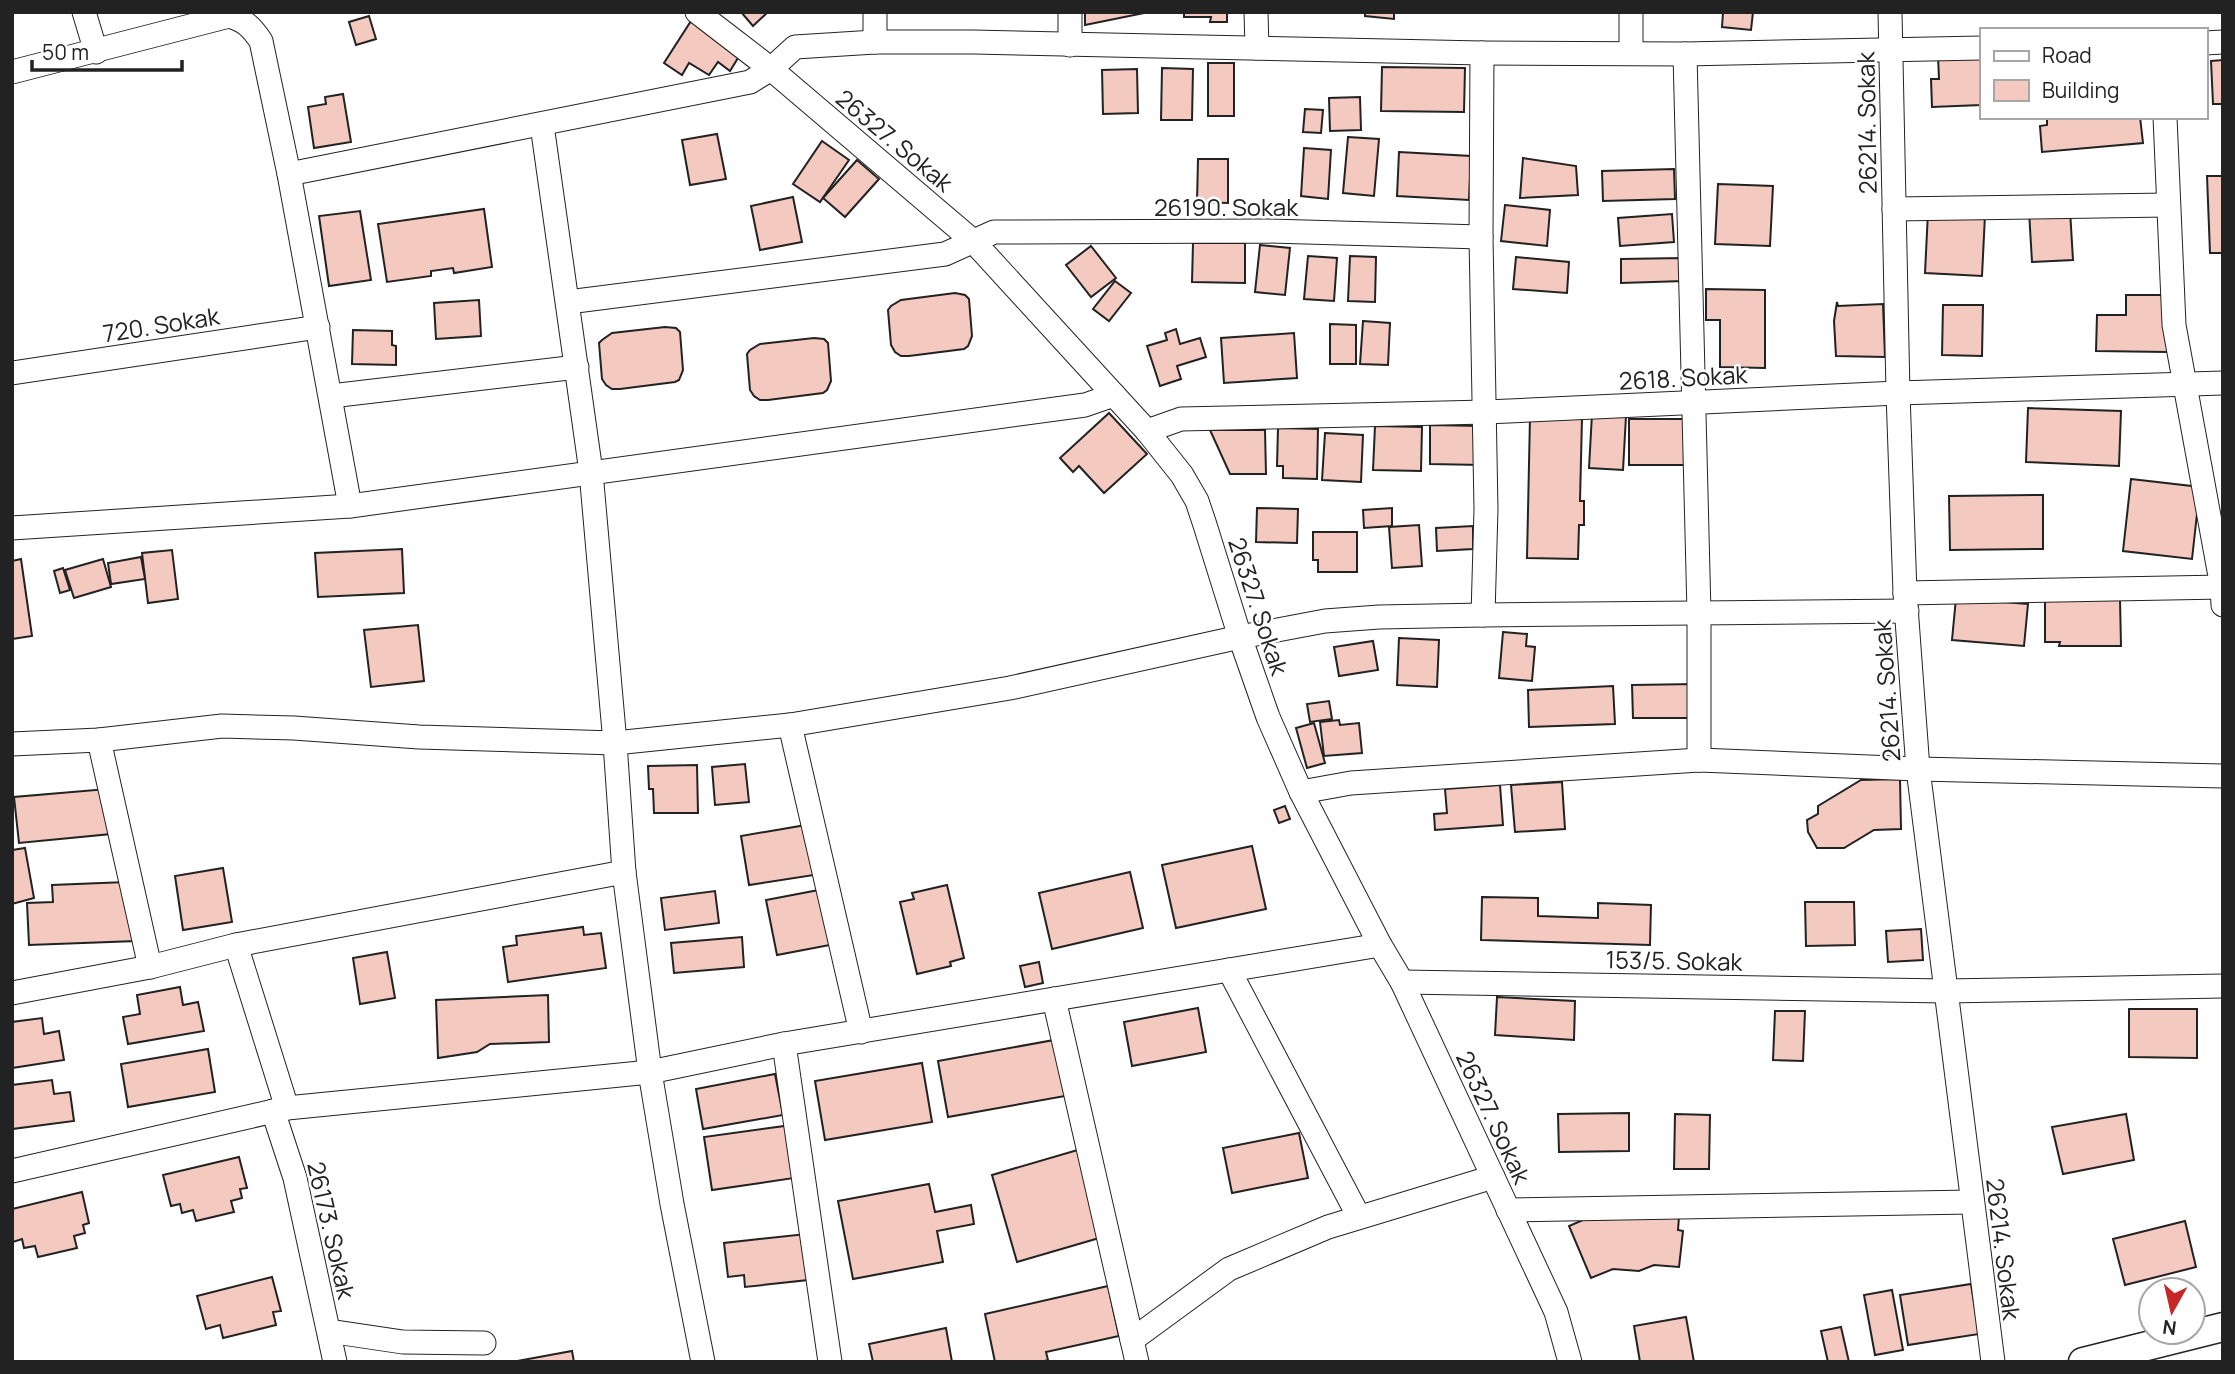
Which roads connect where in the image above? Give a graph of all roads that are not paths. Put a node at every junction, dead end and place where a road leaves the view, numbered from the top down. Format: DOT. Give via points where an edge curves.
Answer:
graph roads {
  1 [pos="85,12"];
  2 [pos="697,12"];
  3 [pos="875,12"];
  4 [pos="1070,12"];
  5 [pos="1256,12"];
  6 [pos="1631,12"];
  7 [pos="1890,12"];
  8 [pos="876,42"];
  9 [pos="1070,45"];
  10 [pos="1257,48"];
  11 [pos="1980,48"];
  12 [pos="1891,50"];
  13 [pos="96,52"];
  14 [pos="1482,53"];
  15 [pos="1631,53"];
  16 [pos="1685,54"];
  17 [pos="771,69"];
  18 [pos="12,72"];
  19 [pos="2165,119"];
  20 [pos="542,125"];
  21 [pos="289,174"];
  22 [pos="2168,205"];
  23 [pos="1894,209"];
  24 [pos="1481,237"];
  25 [pos="973,241"];
  26 [pos="568,302"];
  27 [pos="318,327"];
  28 [pos="577,367"];
  29 [pos="12,373"];
  30 [pos="2223,383"];
  31 [pos="2186,385"];
  32 [pos="1898,393"];
  33 [pos="1114,395"];
  34 [pos="331,396"];
  35 [pos="1694,403"];
  36 [pos="1486,412"];
  37 [pos="1147,431"];
  38 [pos="591,472"];
  39 [pos="350,506"];
  40 [pos="12,528"];
  41 [pos="2222,593"];
  42 [pos="1906,602"];
  43 [pos="1699,613"];
  44 [pos="1483,615"];
  45 [pos="1240,637"];
  46 [pos="790,724"];
  47 [pos="99,740"];
  48 [pos="615,743"];
  49 [pos="12,744"];
  50 [pos="1699,760"];
  51 [pos="1918,769"];
  52 [pos="2223,776"];
  53 [pos="1301,792"];
  54 [pos="624,872"];
  55 [pos="236,945"];
  56 [pos="1380,945"];
  57 [pos="150,967"];
  58 [pos="1229,970"];
  59 [pos="1402,982"];
  60 [pos="2223,986"];
  61 [pos="1945,991"];
  62 [pos="12,993"];
  63 [pos="1054,999"];
  64 [pos="861,1032"];
  65 [pos="784,1044"];
  66 [pos="650,1072"];
  67 [pos="280,1110"];
  68 [pos="12,1171"];
  69 [pos="1493,1177"];
  70 [pos="1972,1202"];
  71 [pos="1508,1210"];
  72 [pos="1359,1217"];
  73 [pos="2223,1327"];
  74 [pos="329,1331"];
  75 [pos="484,1343"];
  76 [pos="1135,1351"];
  77 [pos="335,1362"];
  78 [pos="703,1362"];
  79 [pos="830,1362"];
  80 [pos="1570,1362"];
  81 [pos="1993,1362"];
  82 [pos="2083,1362"];
  1 -- 13 [label="street"];
  2 -- 17 [label="street, 26327. Sokak"];
  3 -- 8 [label="street"];
  4 -- 9 [label="street"];
  5 -- 10 [label="street"];
  6 -- 15 [label="street"];
  7 -- 12 [label="street, 26214. Sokak"];
  8 -- 9 [label="street"];
  8 -- 17 [label="street" via="795,47"];
  9 -- 10 [label="street"];
  10 -- 14 [label="street"];
  11 -- 12 [label="street"];
  12 -- 16 [label="street"];
  12 -- 23 [label="street, 26214. Sokak"];
  13 -- 18 [label="street"];
  13 -- 21 [label="street" via="229,16 240,19 261,41"];
  14 -- 15 [label="street"];
  14 -- 24 [label="street"];
  15 -- 16 [label="street"];
  16 -- 35 [label="street"];
  17 -- 20 [label="street" via="750,82"];
  17 -- 25 [label="street, 26327. Sokak"];
  19 -- 22 [label="street"];
  20 -- 21 [label="street"];
  20 -- 26 [label="street"];
  21 -- 27 [label="street"];
  22 -- 23 [label="street"];
  22 -- 31 [label="street" via="2174,325"];
  23 -- 32 [label="street, 26214. Sokak"];
  24 -- 25 [label="street, 26190. Sokak" via="1266,231 994,232"];
  24 -- 36 [label="street"];
  25 -- 26 [label="street, 26190. Sokak" via="945,254"];
  25 -- 33 [label="street, 26327. Sokak"];
  26 -- 28 [label="street"];
  27 -- 29 [label="street, 720. Sokak"];
  27 -- 34 [label="street"];
  28 -- 34 [label="street"];
  28 -- 38 [label="street"];
  30 -- 31 [label="street, 2618. Sokak"];
  31 -- 32 [label="street, 2618. Sokak"];
  31 -- 41 [label="street"];
  32 -- 35 [label="street, 2618. Sokak"];
  32 -- 42 [label="street, 26214. Sokak"];
  33 -- 37 [label="street, 26327. Sokak"];
  33 -- 38 [label="street" via="1084,405"];
  34 -- 39 [label="street"];
  35 -- 36 [label="street, 2618. Sokak"];
  35 -- 43 [label="street"];
  36 -- 37 [label="street, 2618. Sokak" via="1181,419"];
  36 -- 44 [label="street"];
  37 -- 45 [label="street, 26327. Sokak" via="1197,501"];
  38 -- 39 [label="street"];
  38 -- 48 [label="street"];
  39 -- 40 [label="street"];
  41 -- 42 [label="street"];
  42 -- 43 [label="street"];
  42 -- 51 [label="street, 26214. Sokak"];
  43 -- 44 [label="street"];
  43 -- 50 [label="street"];
  44 -- 45 [label="street" via="1325,621"];
  45 -- 46 [label="street" via="1010,688"];
  45 -- 53 [label="street, 26327. Sokak"];
  46 -- 48 [label="street"];
  46 -- 64 [label="street"];
  47 -- 48 [label="street" via="222,726"];
  47 -- 49 [label="street"];
  47 -- 57 [label="street"];
  48 -- 54 [label="street"];
  50 -- 51 [label="street"];
  50 -- 53 [label="street" via="1351,783"];
  51 -- 52 [label="street"];
  51 -- 61 [label="street, 26214. Sokak"];
  53 -- 56 [label="street, 26327. Sokak"];
  54 -- 55 [label="street"];
  54 -- 66 [label="street"];
  55 -- 57 [label="street"];
  55 -- 67 [label="street, 26173. Sokak"];
  56 -- 58 [label="street"];
  56 -- 59 [label="street, 26327. Sokak"];
  57 -- 62 [label="street"];
  58 -- 63 [label="street"];
  58 -- 72 [label="street"];
  59 -- 61 [label="street, 153/5. Sokak"];
  59 -- 69 [label="street, 26327. Sokak"];
  60 -- 61 [label="street, 153/5. Sokak"];
  61 -- 70 [label="street, 26214. Sokak"];
  63 -- 64 [label="street"];
  63 -- 76 [label="street"];
  64 -- 65 [label="street"];
  65 -- 66 [label="street"];
  65 -- 79 [label="street"];
  66 -- 67 [label="street"];
  66 -- 78 [label="street"];
  67 -- 68 [label="street"];
  67 -- 74 [label="street, 26173. Sokak"];
  69 -- 71 [label="street, 26327. Sokak"];
  69 -- 72 [label="street"];
  70 -- 71 [label="street"];
  70 -- 81 [label="street, 26214. Sokak"];
  71 -- 80 [label="street, 26327. Sokak" via="1556,1312"];
  72 -- 76 [label="street" via="1229,1269"];
  73 -- 82 [label="main road"];
  74 -- 75 [label="street" via="403,1342"];
  74 -- 77 [label="street, 26173. Sokak"];
}
